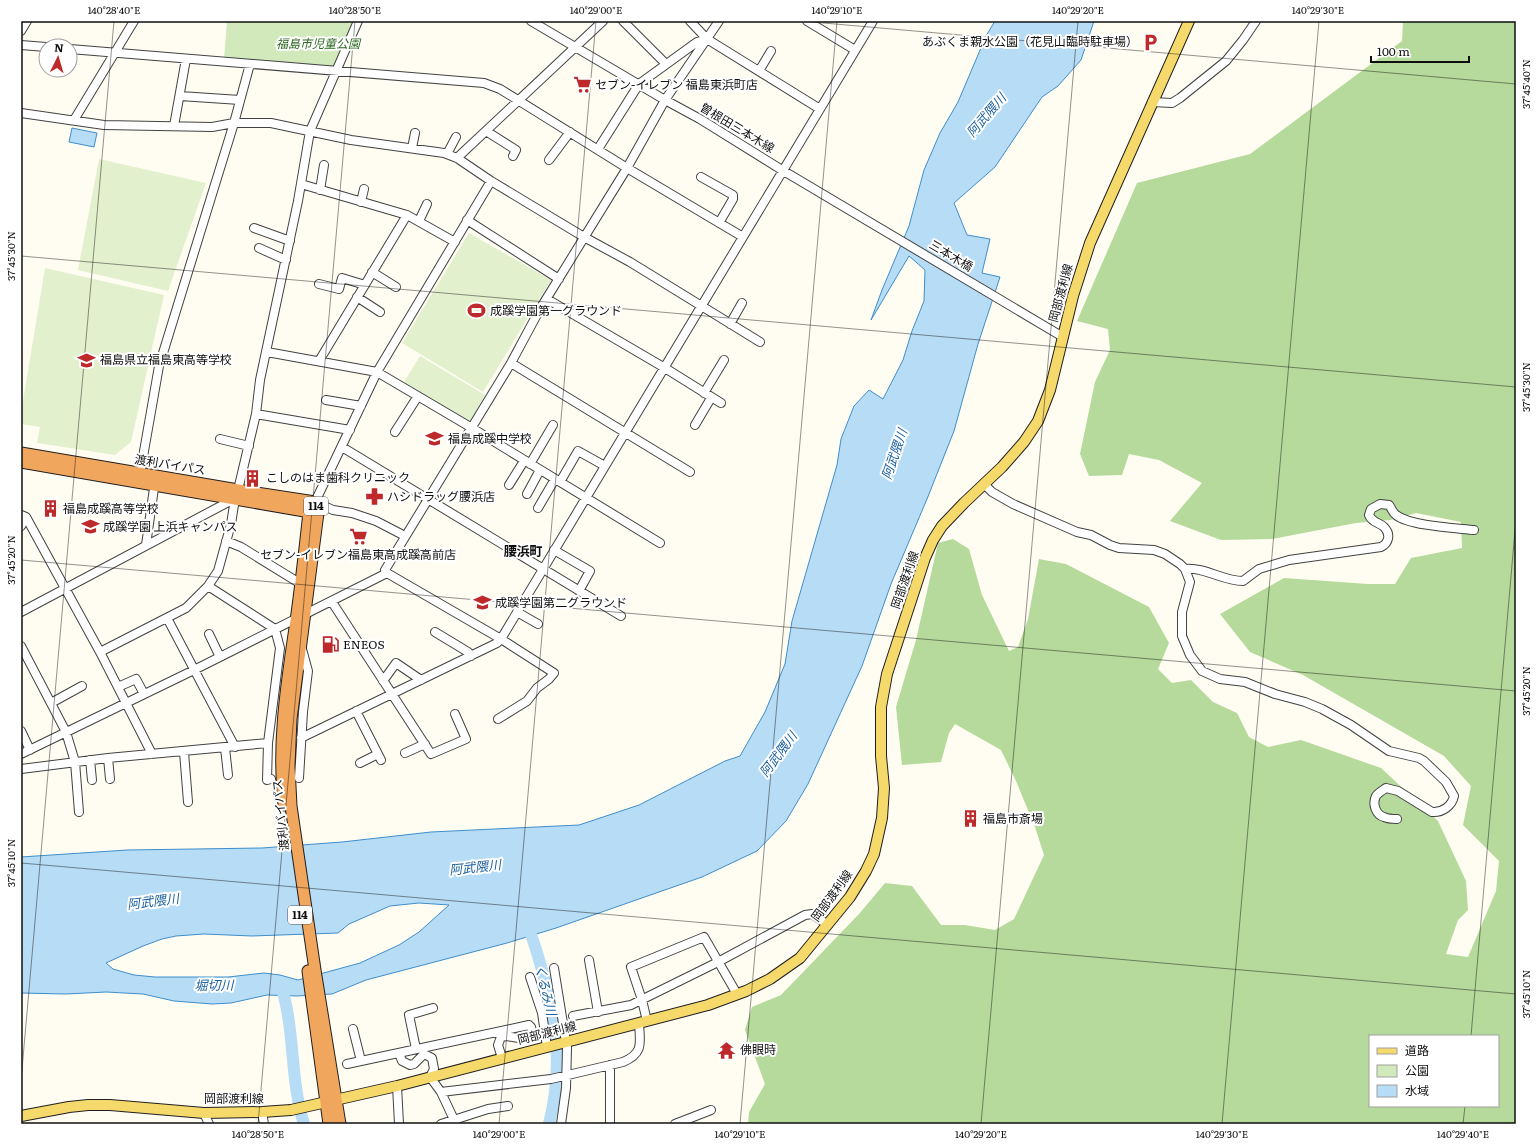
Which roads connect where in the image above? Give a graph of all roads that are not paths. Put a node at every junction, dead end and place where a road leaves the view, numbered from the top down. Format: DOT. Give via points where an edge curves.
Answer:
graph roads {
  1 [pos="27,21"];
  2 [pos="134,21"];
  3 [pos="358,21"];
  4 [pos="531,21"];
  5 [pos="603,21"];
  6 [pos="623,21"];
  7 [pos="690,21"];
  8 [pos="719,21"];
  9 [pos="807,21"];
  10 [pos="873,21"];
  11 [pos="1189,21"];
  12 [pos="1256,21"];
  13 [pos="21,31"];
  14 [pos="707,39"];
  15 [pos="21,45"];
  16 [pos="38,46"];
  17 [pos="575,47"];
  18 [pos="78,50"];
  19 [pos="855,50"];
  20 [pos="771,51"];
  21 [pos="116,53"];
  22 [pos="186,59"];
  23 [pos="250,64"];
  24 [pos="666,64"];
  25 [pos="337,71"];
  26 [pos="759,71"];
  27 [pos="639,84"];
  28 [pos="180,96"];
  29 [pos="240,100"];
  30 [pos="665,100"];
  31 [pos="519,101"];
  32 [pos="1152,102"];
  33 [pos="820,109"];
  34 [pos="21,113"];
  35 [pos="74,120"];
  36 [pos="234,123"];
  37 [pos="174,126"];
  38 [pos="310,131"];
  39 [pos="486,131"];
  40 [pos="570,132"];
  41 [pos="415,133"];
  42 [pos="456,137"];
  43 [pos="412,148"];
  44 [pos="598,149"];
  45 [pos="447,154"];
  46 [pos="513,156"];
  47 [pos="457,158"];
  48 [pos="549,160"];
  49 [pos="324,165"];
  50 [pos="627,168"];
  51 [pos="782,170"];
  52 [pos="700,177"];
  53 [pos="491,181"];
  54 [pos="301,184"];
  55 [pos="364,189"];
  56 [pos="320,190"];
  57 [pos="826,195"];
  58 [pos="361,202"];
  59 [pos="427,204"];
  60 [pos="407,215"];
  61 [pos="468,220"];
  62 [pos="419,221"];
  63 [pos="719,223"];
  64 [pos="254,228"];
  65 [pos="584,237"];
  66 [pos="743,237"];
  67 [pos="290,241"];
  68 [pos="455,242"];
  69 [pos="259,248"];
  70 [pos="286,260"];
  71 [pos="372,272"];
  72 [pos="559,279"];
  73 [pos="319,284"];
  74 [pos="365,285"];
  75 [pos="396,286"];
  76 [pos="357,298"];
  77 [pos="547,299"];
  78 [pos="742,302"];
  79 [pos="702,306"];
  80 [pos="380,312"];
  81 [pos="730,324"];
  82 [pos="1063,336"];
  83 [pos="760,342"];
  84 [pos="267,352"];
  85 [pos="724,360"];
  86 [pos="318,362"];
  87 [pos="511,363"];
  88 [pos="665,368"];
  89 [pos="377,372"];
  90 [pos="418,396"];
  91 [pos="708,396"];
  92 [pos="326,400"];
  93 [pos="721,403"];
  94 [pos="361,406"];
  95 [pos="256,414"];
  96 [pos="553,425"];
  97 [pos="695,425"];
  98 [pos="472,428"];
  99 [pos="350,430"];
  100 [pos="396,432"];
  101 [pos="625,433"];
  102 [pos="220,438"];
  103 [pos="249,446"];
  104 [pos="342,447"];
  105 [pos="21,453"];
  106 [pos="21,462"];
  107 [pos="527,463"];
  108 [pos="605,466"];
  109 [pos="540,470"];
  110 [pos="690,472"];
  111 [pos="140,474"];
  112 [pos="155,480"];
  113 [pos="558,481"];
  114 [pos="984,484"];
  115 [pos="509,485"];
  116 [pos="527,494"];
  117 [pos="235,498"];
  118 [pos="585,498"];
  119 [pos="428,499"];
  120 [pos="316,502"];
  121 [pos="538,508"];
  122 [pos="333,510"];
  123 [pos="314,513"];
  124 [pos="24,516"];
  125 [pos="21,526"];
  126 [pos="1474,530"];
  127 [pos="405,536"];
  128 [pos="226,541"];
  129 [pos="660,543"];
  130 [pos="146,545"];
  131 [pos="554,550"];
  132 [pos="543,569"];
  133 [pos="1185,569"];
  134 [pos="387,573"];
  135 [pos="301,584"];
  136 [pos="208,586"];
  137 [pos="66,589"];
  138 [pos="579,591"];
  139 [pos="332,602"];
  140 [pos="21,612"];
  141 [pos="517,612"];
  142 [pos="301,616"];
  143 [pos="621,616"];
  144 [pos="167,618"];
  145 [pos="538,624"];
  146 [pos="275,629"];
  147 [pos="435,632"];
  148 [pos="209,634"];
  149 [pos="501,639"];
  150 [pos="21,646"];
  151 [pos="301,646"];
  152 [pos="100,652"];
  153 [pos="220,656"];
  154 [pos="470,656"];
  155 [pos="194,670"];
  156 [pos="420,680"];
  157 [pos="383,681"];
  158 [pos="82,686"];
  159 [pos="118,687"];
  160 [pos="391,693"];
  161 [pos="144,694"];
  162 [pos="51,703"];
  163 [pos="126,703"];
  164 [pos="356,711"];
  165 [pos="455,714"];
  166 [pos="498,719"];
  167 [pos="21,731"];
  168 [pos="66,732"];
  169 [pos="301,738"];
  170 [pos="268,743"];
  171 [pos="425,744"];
  172 [pos="235,747"];
  173 [pos="225,748"];
  174 [pos="30,750"];
  175 [pos="184,752"];
  176 [pos="405,753"];
  177 [pos="21,754"];
  178 [pos="152,754"];
  179 [pos="108,758"];
  180 [pos="90,760"];
  181 [pos="75,762"];
  182 [pos="360,763"];
  183 [pos="21,769"];
  184 [pos="228,775"];
  185 [pos="299,778"];
  186 [pos="110,779"];
  187 [pos="271,779"];
  188 [pos="92,780"];
  189 [pos="188,802"];
  190 [pos="288,807"];
  191 [pos="79,812"];
  192 [pos="1397,819"];
  193 [pos="828,925"];
  194 [pos="589,960"];
  195 [pos="718,962"];
  196 [pos="554,968"];
  197 [pos="530,977"];
  198 [pos="737,994"];
  199 [pos="642,1000"];
  200 [pos="433,1008"];
  201 [pos="598,1012"];
  202 [pos="573,1016"];
  203 [pos="643,1022"];
  204 [pos="353,1028"];
  205 [pos="566,1042"];
  206 [pos="548,1046"];
  207 [pos="416,1049"];
  208 [pos="399,1053"];
  209 [pos="502,1058"];
  210 [pos="361,1061"];
  211 [pos="347,1064"];
  212 [pos="610,1065"];
  213 [pos="566,1074"];
  214 [pos="430,1077"];
  215 [pos="397,1086"];
  216 [pos="441,1092"];
  217 [pos="331,1101"];
  218 [pos="508,1106"];
  219 [pos="711,1110"];
  220 [pos="262,1112"];
  221 [pos="204,1113"];
  222 [pos="21,1116"];
  223 [pos="455,1122"];
  224 [pos="209,1124"];
  225 [pos="264,1124"];
  226 [pos="329,1124"];
  227 [pos="340,1124"];
  228 [pos="399,1124"];
  229 [pos="441,1124"];
  230 [pos="561,1124"];
  231 [pos="610,1124"];
  232 [pos="674,1124"];
  1 -- 13 [label="street"];
  2 -- 21 [label="street"];
  3 -- 25 [label="street"];
  4 -- 17 [label="street, 曽根田三本木線"];
  5 -- 17 [label="street"];
  6 -- 24 [label="street"];
  7 -- 14 [label="street"];
  8 -- 14 [label="street"];
  9 -- 19 [label="street"];
  10 -- 19 [label="street"];
  11 -- 32 [label="main road, 岡部渡利線"];
  12 -- 32 [label="street" via="1226,61 1180,98 1172,103"];
  14 -- 24 [label="street" via="697,42"];
  14 -- 26 [label="street"];
  14 -- 30 [label="street"];
  15 -- 16 [label="street"];
  17 -- 27 [label="street, 曽根田三本木線"];
  17 -- 31 [label="street"];
  18 -- 21 [label="street"];
  19 -- 33 [label="street"];
  20 -- 26 [label="street"];
  21 -- 22 [label="street"];
  21 -- 35 [label="street"];
  22 -- 23 [label="street"];
  22 -- 28 [label="street"];
  23 -- 25 [label="street"];
  23 -- 29 [label="street"];
  24 -- 27 [label="street"];
  25 -- 31 [label="street" via="484,83"];
  25 -- 38 [label="street"];
  26 -- 33 [label="street"];
  27 -- 30 [label="street, 曽根田三本木線"];
  27 -- 44 [label="street"];
  28 -- 29 [label="street"];
  28 -- 37 [label="street"];
  29 -- 36 [label="street"];
  30 -- 50 [label="street"];
  30 -- 51 [label="street, 曽根田三本木線"];
  31 -- 39 [label="street"];
  31 -- 40 [label="street"];
  32 -- 82 [label="main road, 岡部渡利線" via="1090,243"];
  33 -- 51 [label="street"];
  34 -- 35 [label="street"];
  35 -- 37 [label="street" via="104,125"];
  36 -- 37 [label="street" via="212,127"];
  36 -- 38 [label="street" via="271,123"];
  36 -- 111 [label="street" via="159,366"];
  38 -- 43 [label="street" via="351,140"];
  38 -- 54 [label="street"];
  39 -- 46 [label="street" via="516,150"];
  39 -- 47 [label="street"];
  40 -- 44 [label="street"];
  40 -- 48 [label="street"];
  41 -- 43 [label="street"];
  42 -- 45 [label="street"];
  43 -- 45 [label="street"];
  44 -- 50 [label="street"];
  45 -- 47 [label="street"];
  47 -- 53 [label="street"];
  49 -- 56 [label="street"];
  50 -- 63 [label="street"];
  50 -- 65 [label="street"];
  51 -- 57 [label="street, 曽根田三本木線"];
  51 -- 66 [label="street"];
  52 -- 63 [label="street" via="733,195"];
  53 -- 61 [label="street"];
  53 -- 65 [label="street"];
  54 -- 56 [label="street"];
  54 -- 67 [label="street"];
  55 -- 58 [label="street"];
  56 -- 58 [label="street"];
  57 -- 82 [label="street, 三本木橋"];
  58 -- 60 [label="street"];
  59 -- 62 [label="street"];
  60 -- 62 [label="street"];
  60 -- 71 [label="street"];
  61 -- 68 [label="street"];
  61 -- 72 [label="street"];
  62 -- 68 [label="street"];
  63 -- 66 [label="street"];
  64 -- 67 [label="street"];
  65 -- 72 [label="street"];
  65 -- 79 [label="street"];
  66 -- 79 [label="street"];
  67 -- 70 [label="street"];
  68 -- 89 [label="street"];
  69 -- 70 [label="street"];
  70 -- 84 [label="street"];
  71 -- 74 [label="street"];
  71 -- 75 [label="street"];
  72 -- 77 [label="street"];
  73 -- 74 [label="street" via="339,289 342,278"];
  74 -- 76 [label="street"];
  76 -- 80 [label="street"];
  76 -- 86 [label="street"];
  77 -- 87 [label="street"];
  77 -- 88 [label="street"];
  78 -- 81 [label="street"];
  79 -- 81 [label="street"];
  79 -- 88 [label="street"];
  81 -- 83 [label="street"];
  82 -- 114 [label="main road, 岡部渡利線" via="1050,390 1038,422 1020,447"];
  84 -- 86 [label="street"];
  84 -- 95 [label="street" via="260,380"];
  85 -- 91 [label="street"];
  86 -- 89 [label="street"];
  87 -- 98 [label="street"];
  87 -- 101 [label="street"];
  88 -- 91 [label="street"];
  88 -- 101 [label="street"];
  89 -- 90 [label="street"];
  89 -- 94 [label="street"];
  90 -- 98 [label="street"];
  90 -- 100 [label="street"];
  91 -- 93 [label="street"];
  91 -- 97 [label="street"];
  92 -- 94 [label="street"];
  94 -- 99 [label="street"];
  95 -- 99 [label="street"];
  95 -- 103 [label="street"];
  96 -- 107 [label="street"];
  98 -- 107 [label="street"];
  98 -- 119 [label="street"];
  99 -- 104 [label="street"];
  101 -- 108 [label="street"];
  101 -- 110 [label="street"];
  102 -- 103 [label="street"];
  103 -- 117 [label="street"];
  104 -- 119 [label="street"];
  104 -- 120 [label="street"];
  105 -- 111 [label="highway, 渡利バイパス / 114"];
  106 -- 112 [label="highway, 渡利バイパス / 114"];
  107 -- 109 [label="street"];
  107 -- 115 [label="street"];
  108 -- 113 [label="street" via="578,451"];
  108 -- 118 [label="street"];
  109 -- 113 [label="street"];
  109 -- 116 [label="street"];
  111 -- 112 [label="highway, 渡利バイパス / 114"];
  112 -- 117 [label="highway, 渡利バイパス / 114"];
  112 -- 130 [label="street"];
  113 -- 118 [label="street"];
  113 -- 121 [label="street"];
  114 -- 133 [label="street" via="992,492 1042,518 1091,535 1112,546 1158,551"];
  114 -- 193 [label="main road, 岡部渡利線" via="942,526 925,558 890,661 881,707 884,788 882,818 874,854 850,896"];
  117 -- 120 [label="highway, 渡利バイパス / 114"];
  117 -- 123 [label="highway, 渡利バイパス / 114"];
  117 -- 128 [label="street"];
  117 -- 130 [label="street"];
  118 -- 129 [label="street"];
  118 -- 131 [label="street"];
  119 -- 127 [label="street"];
  119 -- 132 [label="street"];
  120 -- 122 [label="street"];
  120 -- 123 [label="highway, 渡利バイパス / 114"];
  122 -- 123 [label="street"];
  122 -- 127 [label="street" via="376,521"];
  123 -- 135 [label="highway, 渡利バイパス / 114"];
  123 -- 142 [label="highway, 渡利バイパス / 114"];
  124 -- 125 [label="street"];
  124 -- 137 [label="street"];
  126 -- 133 [label="street" via="1403,519 1394,513 1389,505 1380,504 1371,509 1369,515 1371,520 1387,532 1388,540 1381,546 1289,560 1259,569 1240,581"];
  127 -- 134 [label="street" via="386,570"];
  128 -- 135 [label="street" via="241,547"];
  128 -- 136 [label="street" via="218,571"];
  130 -- 137 [label="street"];
  131 -- 132 [label="street"];
  131 -- 138 [label="street" via="590,571"];
  132 -- 138 [label="street"];
  132 -- 141 [label="street"];
  133 -- 192 [label="street" via="1190,582 1182,612 1182,636 1190,655 1202,671 1220,679 1245,682 1322,709 1389,751 1424,761 1446,782 1454,796 1450,805 1438,813 1393,789 1386,788 1376,795 1374,807 1383,817"];
  134 -- 139 [label="street"];
  134 -- 149 [label="street"];
  135 -- 142 [label="highway, 渡利バイパス / 114"];
  136 -- 144 [label="street" via="186,608"];
  136 -- 146 [label="street"];
  137 -- 140 [label="street"];
  137 -- 152 [label="street"];
  138 -- 143 [label="street"];
  139 -- 142 [label="street"];
  139 -- 157 [label="street"];
  141 -- 145 [label="street"];
  141 -- 149 [label="street"];
  142 -- 146 [label="street"];
  142 -- 151 [label="highway, 渡利バイパス / 114"];
  142 -- 190 [label="highway, 渡利バイパス / 114" via="285,694 282,737 282,787"];
  144 -- 152 [label="street"];
  144 -- 155 [label="street"];
  146 -- 153 [label="street"];
  146 -- 170 [label="street" via="280,648"];
  147 -- 154 [label="street" via="468,652"];
  148 -- 153 [label="street"];
  149 -- 154 [label="street"];
  149 -- 166 [label="street" via="554,673 527,701"];
  150 -- 162 [label="street"];
  151 -- 169 [label="street" via="308,671"];
  151 -- 190 [label="highway, 渡利バイパス / 114" via="293,699"];
  152 -- 159 [label="street"];
  153 -- 155 [label="street"];
  154 -- 156 [label="street"];
  155 -- 161 [label="street"];
  155 -- 172 [label="street"];
  156 -- 157 [label="street" via="396,663"];
  156 -- 160 [label="street"];
  157 -- 160 [label="street"];
  158 -- 162 [label="street"];
  159 -- 161 [label="street" via="136,679"];
  159 -- 163 [label="street"];
  160 -- 164 [label="street"];
  160 -- 171 [label="street"];
  161 -- 163 [label="street"];
  162 -- 168 [label="street"];
  163 -- 168 [label="street"];
  163 -- 178 [label="street"];
  164 -- 169 [label="street"];
  164 -- 182 [label="street" via="379,757"];
  165 -- 171 [label="street" via="466,739 431,754"];
  167 -- 174 [label="street"];
  168 -- 174 [label="street"];
  168 -- 181 [label="street"];
  169 -- 185 [label="street"];
  170 -- 172 [label="street"];
  170 -- 187 [label="street" via="267,780"];
  171 -- 176 [label="street"];
  172 -- 173 [label="street"];
  173 -- 175 [label="street"];
  173 -- 184 [label="street"];
  174 -- 177 [label="street"];
  175 -- 178 [label="street"];
  175 -- 189 [label="street"];
  178 -- 179 [label="street"];
  179 -- 180 [label="street"];
  179 -- 186 [label="street"];
  180 -- 181 [label="street"];
  180 -- 188 [label="street"];
  181 -- 183 [label="street"];
  181 -- 191 [label="street"];
  190 -- 217 [label="highway, 渡利バイパス / 114"];
  193 -- 195 [label="street" via="812,914 805,915"];
  193 -- 198 [label="main road, 岡部渡利線" via="800,958 787,969"];
  194 -- 201 [label="street"];
  195 -- 198 [label="street"];
  195 -- 199 [label="street"];
  195 -- 199 [label="street" via="704,937 631,968"];
  196 -- 205 [label="street"];
  197 -- 206 [label="street" via="542,1013"];
  198 -- 203 [label="main road, 岡部渡利線" via="708,1005"];
  199 -- 201 [label="street"];
  199 -- 203 [label="street"];
  200 -- 207 [label="street" via="409,1015"];
  201 -- 202 [label="street"];
  203 -- 205 [label="main road, 岡部渡利線"];
  203 -- 212 [label="street" via="640,1045 634,1057"];
  204 -- 210 [label="street"];
  205 -- 206 [label="main road, 岡部渡利線"];
  205 -- 213 [label="street"];
  206 -- 209 [label="main road, 岡部渡利線"];
  207 -- 208 [label="street"];
  207 -- 209 [label="street" via="529,1025 532,1031 527,1038 501,1037 498,1046"];
  208 -- 210 [label="street"];
  208 -- 214 [label="street" via="402,1061 410,1065 424,1054 432,1058 434,1069"];
  209 -- 214 [label="main road, 岡部渡利線"];
  210 -- 211 [label="street"];
  212 -- 213 [label="street"];
  212 -- 231 [label="street"];
  213 -- 216 [label="street" via="551,1079"];
  213 -- 230 [label="street"];
  214 -- 215 [label="main road, 岡部渡利線"];
  214 -- 216 [label="street"];
  215 -- 217 [label="main road, 岡部渡利線"];
  215 -- 228 [label="street"];
  216 -- 223 [label="street"];
  217 -- 220 [label="main road, 岡部渡利線" via="291,1110"];
  217 -- 226 [label="highway, 渡利バイパス / 114"];
  217 -- 227 [label="highway, 渡利バイパス / 114"];
  218 -- 223 [label="street" via="488,1109"];
  219 -- 232 [label="street"];
  220 -- 221 [label="main road, 岡部渡利線"];
  220 -- 225 [label="street"];
  221 -- 222 [label="main road, 岡部渡利線" via="88,1105"];
  221 -- 224 [label="street"];
  223 -- 229 [label="street"];
}
